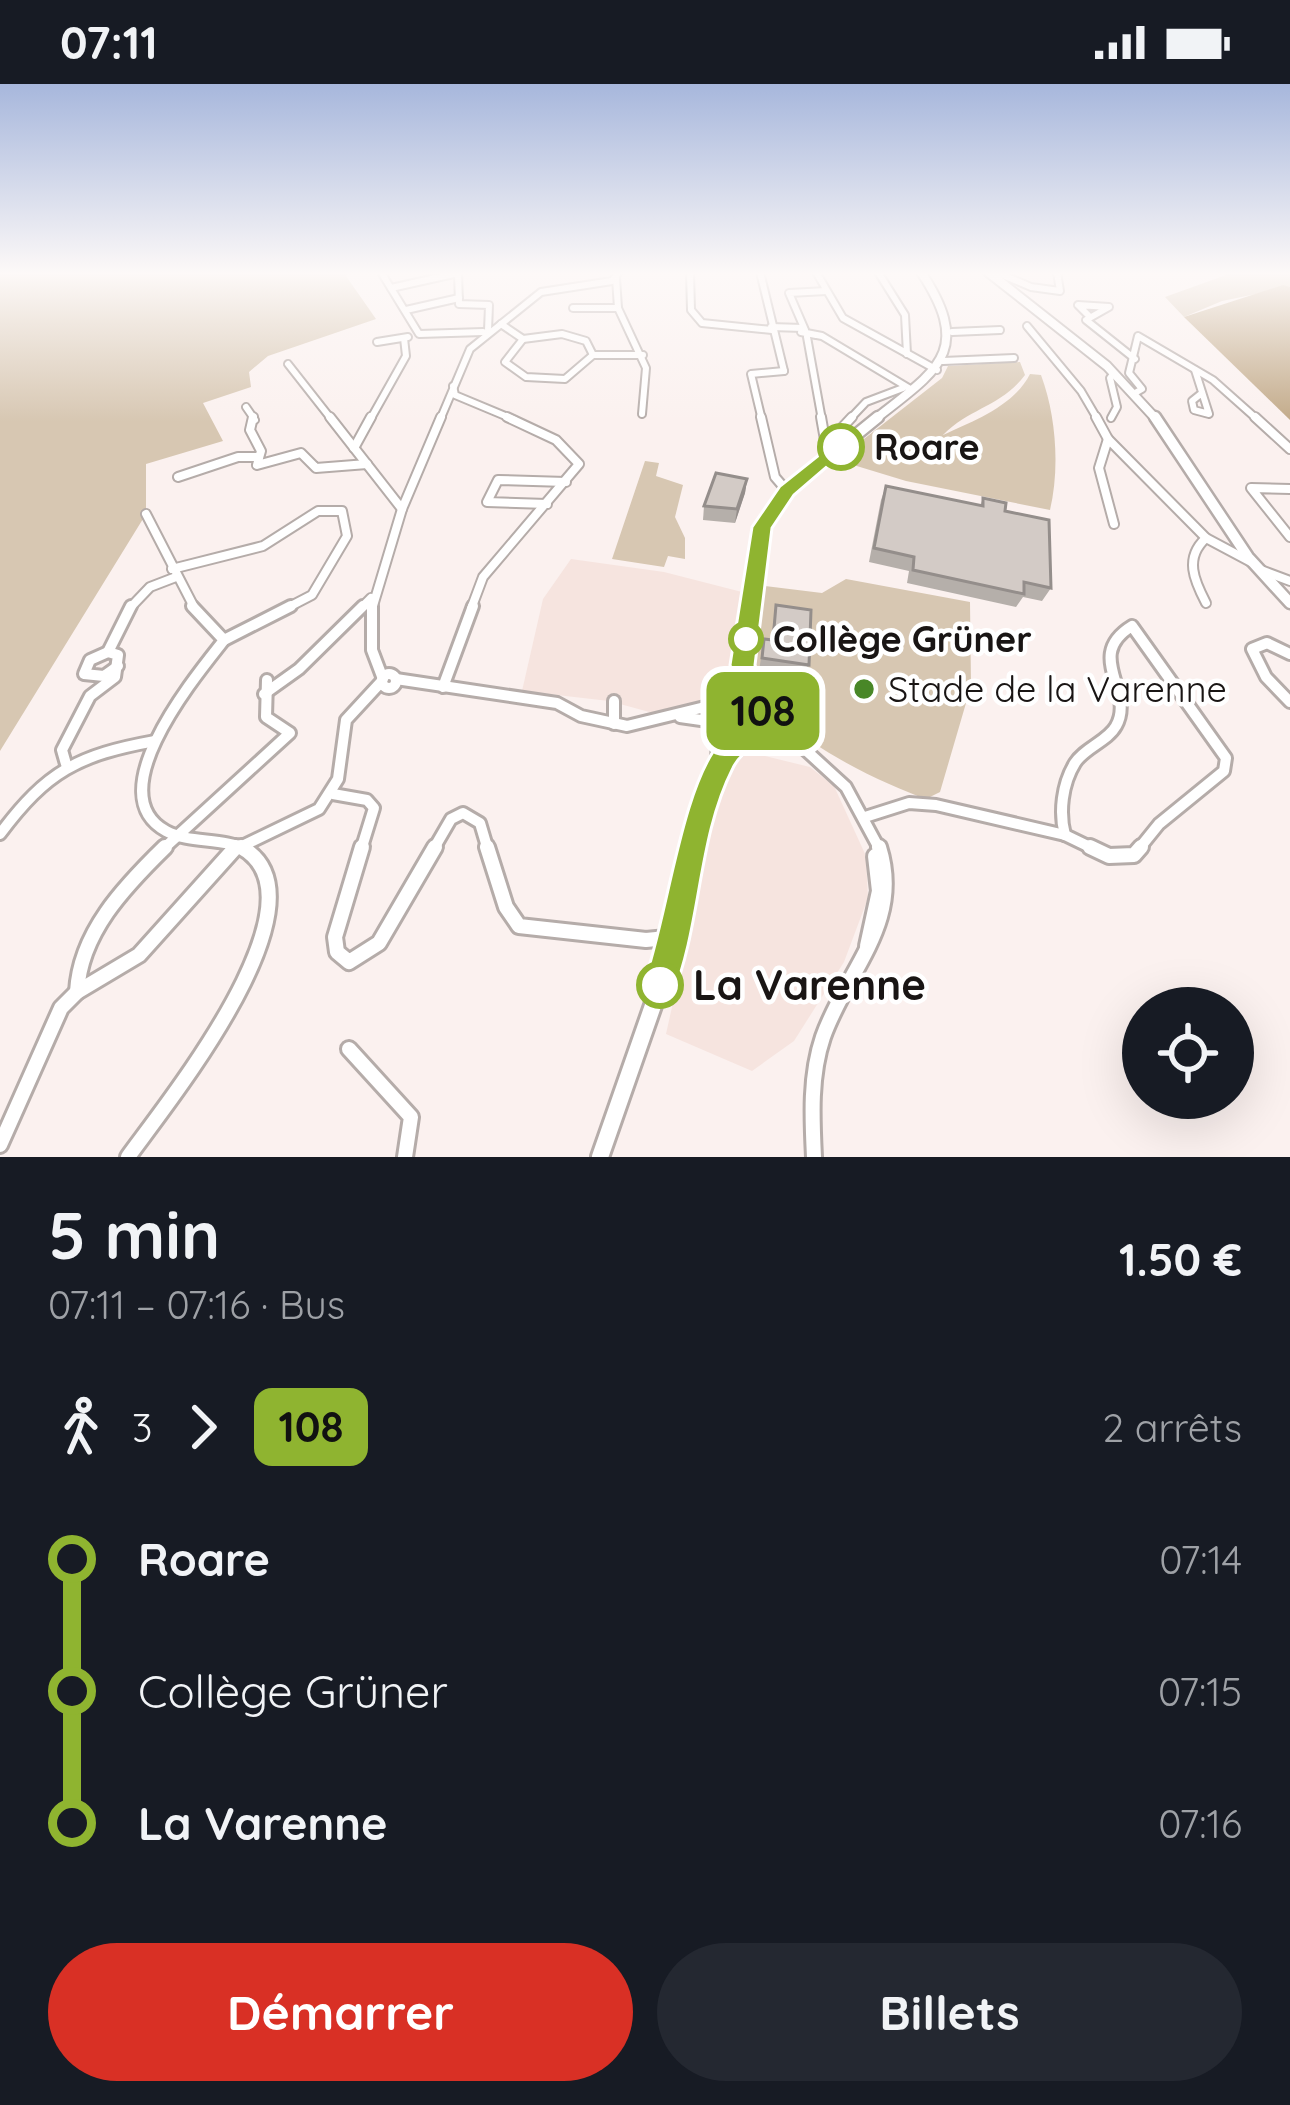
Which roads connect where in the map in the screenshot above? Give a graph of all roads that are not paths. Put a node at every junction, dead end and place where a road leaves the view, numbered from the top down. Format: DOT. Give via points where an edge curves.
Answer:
graph roads {
  1 [pos="413,322"];
  2 [pos="488,322"];
  3 [pos="504,322"];
  4 [pos="625,322"];
  5 [pos="703,322"];
  6 [pos="770,322"];
  7 [pos="803,322"];
  8 [pos="850,322"];
  9 [pos="905,322"];
  10 [pos="947,322"];
  11 [pos="1051,322"];
  12 [pos="1089,322"];
  13 [pos="501,324"];
  14 [pos="1027,326"];
  15 [pos="771,328"];
  16 [pos="1000,330"];
  17 [pos="488,331"];
  18 [pos="808,332"];
  19 [pos="952,332"];
  20 [pos="419,334"];
  21 [pos="404,338"];
  22 [pos="523,339"];
  23 [pos="377,341"];
  24 [pos="907,354"];
  25 [pos="593,355"];
  26 [pos="643,355"];
  27 [pos="1014,358"];
  28 [pos="1135,359"];
  29 [pos="288,364"];
  30 [pos="940,366"];
  31 [pos="1195,370"];
  32 [pos="1114,373"];
  33 [pos="453,386"];
  34 [pos="909,389"];
  35 [pos="1135,393"];
  36 [pos="1202,393"];
  37 [pos="246,407"];
  38 [pos="642,414"];
  39 [pos="1111,418"];
  40 [pos="1109,440"];
  41 [pos="355,448"];
  42 [pos="1290,449"];
  43 [pos="826,452"];
  44 [pos="256,457"];
  45 [pos="367,464"];
  46 [pos="178,477"];
  47 [pos="566,482"];
  48 [pos="1290,489"];
  49 [pos="787,491"];
  50 [pos="548,504"];
  51 [pos="402,509"];
  52 [pos="146,514"];
  53 [pos="1114,524"];
  54 [pos="1290,537"];
  55 [pos="1206,538"];
  56 [pos="1253,565"];
  57 [pos="174,573"];
  58 [pos="1290,581"];
  59 [pos="372,597"];
  60 [pos="1206,603"];
  61 [pos="1290,603"];
  62 [pos="224,640"];
  63 [pos="108,652"];
  64 [pos="1290,654"];
  65 [pos="742,665"];
  66 [pos="119,666"];
  67 [pos="267,680"];
  68 [pos="389,681"];
  69 [pos="443,687"];
  70 [pos="264,694"];
  71 [pos="722,700"];
  72 [pos="614,701"];
  73 [pos="1290,702"];
  74 [pos="758,705"];
  75 [pos="675,718"];
  76 [pos="614,724"];
  77 [pos="717,726"];
  78 [pos="748,737"];
  79 [pos="154,741"];
  80 [pos="798,746"];
  81 [pos="66,764"];
  82 [pos="718,766"];
  83 [pos="333,794"];
  84 [pos="865,817"];
  85 [pos="0,834"];
  86 [pos="1065,835"];
  87 [pos="180,836"];
  88 [pos="239,844"];
  89 [pos="677,938"];
  90 [pos="77,992"];
  91 [pos="349,1049"];
  92 [pos="0,1145"];
  93 [pos="128,1157"];
  94 [pos="405,1157"];
  95 [pos="600,1157"];
  96 [pos="814,1157"];
  1 -- 20 [label="street"];
  2 -- 17 [label="street"];
  3 -- 13 [label="street"];
  4 -- 26 [label="street"];
  5 -- 15 [label="street"];
  6 -- 15 [label="street"];
  7 -- 18 [label="street"];
  8 -- 24 [label="street"];
  9 -- 24 [label="street"];
  10 -- 19 [label="main road"];
  11 -- 32 [label="main road"];
  12 -- 28 [label="street"];
  13 -- 17 [label="street"];
  13 -- 22 [label="street"];
  14 -- 40 [label="street"];
  15 -- 18 [label="street"];
  15 -- 49 [label="street" via="784,372 751,374 775,477"];
  16 -- 19 [label="street"];
  17 -- 20 [label="street"];
  17 -- 33 [label="street"];
  18 -- 34 [label="street"];
  18 -- 43 [label="street"];
  19 -- 30 [label="main road"];
  20 -- 21 [label="street"];
  21 -- 23 [label="street"];
  21 -- 41 [label="street" via="406,356"];
  22 -- 25 [label="street" via="575,337"];
  22 -- 25 [label="street" via="505,362 523,377 569,377"];
  24 -- 30 [label="street"];
  25 -- 26 [label="street"];
  26 -- 38 [label="street"];
  27 -- 30 [label="street"];
  28 -- 31 [label="street" via="1138,336"];
  28 -- 35 [label="street" via="1130,373 1142,389"];
  29 -- 41 [label="street"];
  30 -- 34 [label="main road"];
  31 -- 36 [label="street"];
  31 -- 42 [label="street"];
  32 -- 35 [label="main road"];
  32 -- 39 [label="street"];
  33 -- 47 [label="street" via="477,409 571,448 579,464"];
  33 -- 51 [label="street"];
  34 -- 43 [label="main road"];
  34 -- 43 [label="street" via="866,402"];
  35 -- 56 [label="main road"];
  37 -- 44 [label="street"];
  40 -- 53 [label="street" via="1099,468"];
  40 -- 55 [label="street"];
  41 -- 45 [label="street"];
  43 -- 49 [label="main road"];
  44 -- 45 [label="street" via="262,466 302,453 316,469"];
  44 -- 46 [label="street"];
  45 -- 51 [label="street"];
  47 -- 50 [label="street"];
  47 -- 50 [label="street" via="498,480 487,502"];
  48 -- 54 [label="street" via="1251,488"];
  49 -- 65 [label="main road" via="759,538"];
  50 -- 69 [label="street" via="483,577"];
  51 -- 59 [label="street"];
  52 -- 57 [label="street"];
  55 -- 56 [label="street"];
  55 -- 60 [label="street" via="1191,559"];
  56 -- 58 [label="street"];
  56 -- 61 [label="main road"];
  57 -- 62 [label="street"];
  57 -- 62 [label="street" via="263,547 319,511 341,511 347,536 319,588"];
  57 -- 63 [label="street" via="138,593"];
  59 -- 68 [label="street" via="372,650"];
  59 -- 70 [label="street"];
  62 -- 79 [label="street"];
  63 -- 66 [label="street" via="118,655"];
  63 -- 66 [label="street" via="90,660 84,674 104,676"];
  64 -- 73 [label="street" via="1267,643 1252,649"];
  65 -- 71 [label="main road"];
  65 -- 74 [label="main road"];
  66 -- 81 [label="street" via="90,696 62,750"];
  67 -- 70 [label="street"];
  68 -- 69 [label="street"];
  68 -- 83 [label="street" via="341,731"];
  69 -- 76 [label="street" via="557,703"];
  70 -- 87 [label="street" via="266,717 290,733"];
  71 -- 74 [label="main road"];
  71 -- 75 [label="street"];
  71 -- 77 [label="main road"];
  72 -- 76 [label="street"];
  74 -- 78 [label="main road" via="762,727"];
  74 -- 80 [label="street"];
  75 -- 76 [label="street"];
  75 -- 77 [label="street"];
  77 -- 78 [label="main road"];
  77 -- 82 [label="main road"];
  78 -- 80 [label="street"];
  78 -- 82 [label="main road"];
  79 -- 81 [label="street"];
  79 -- 87 [label="street" via="140,796 148,819"];
  80 -- 84 [label="street" via="839,777"];
  81 -- 85 [label="street" via="38,782"];
  82 -- 89 [label="main road"];
  83 -- 88 [label="street" via="299,820"];
  83 -- 89 [label="street" via="374,808 335,937 349,962 379,943 451,819 463,813 480,823 506,907 520,926"];
  84 -- 86 [label="street" via="909,803 936,805"];
  84 -- 96 [label="street" via="889,903 883,929 826,1029 817,1060"];
  86 -- 86 [label="street" via="1109,856 1135,855 1224,771 1220,745 1132,626 1119,634 1108,665 1122,703 1116,727 1075,763 1059,814"];
  87 -- 88 [label="street"];
  87 -- 90 [label="street" via="91,929 72,976"];
  88 -- 90 [label="street" via="139,956"];
  88 -- 93 [label="street" via="266,873 263,935 215,1027"];
  89 -- 95 [label="main road"];
  90 -- 92 [label="street" via="61,1008"];
  91 -- 94 [label="street" via="411,1117"];
}
